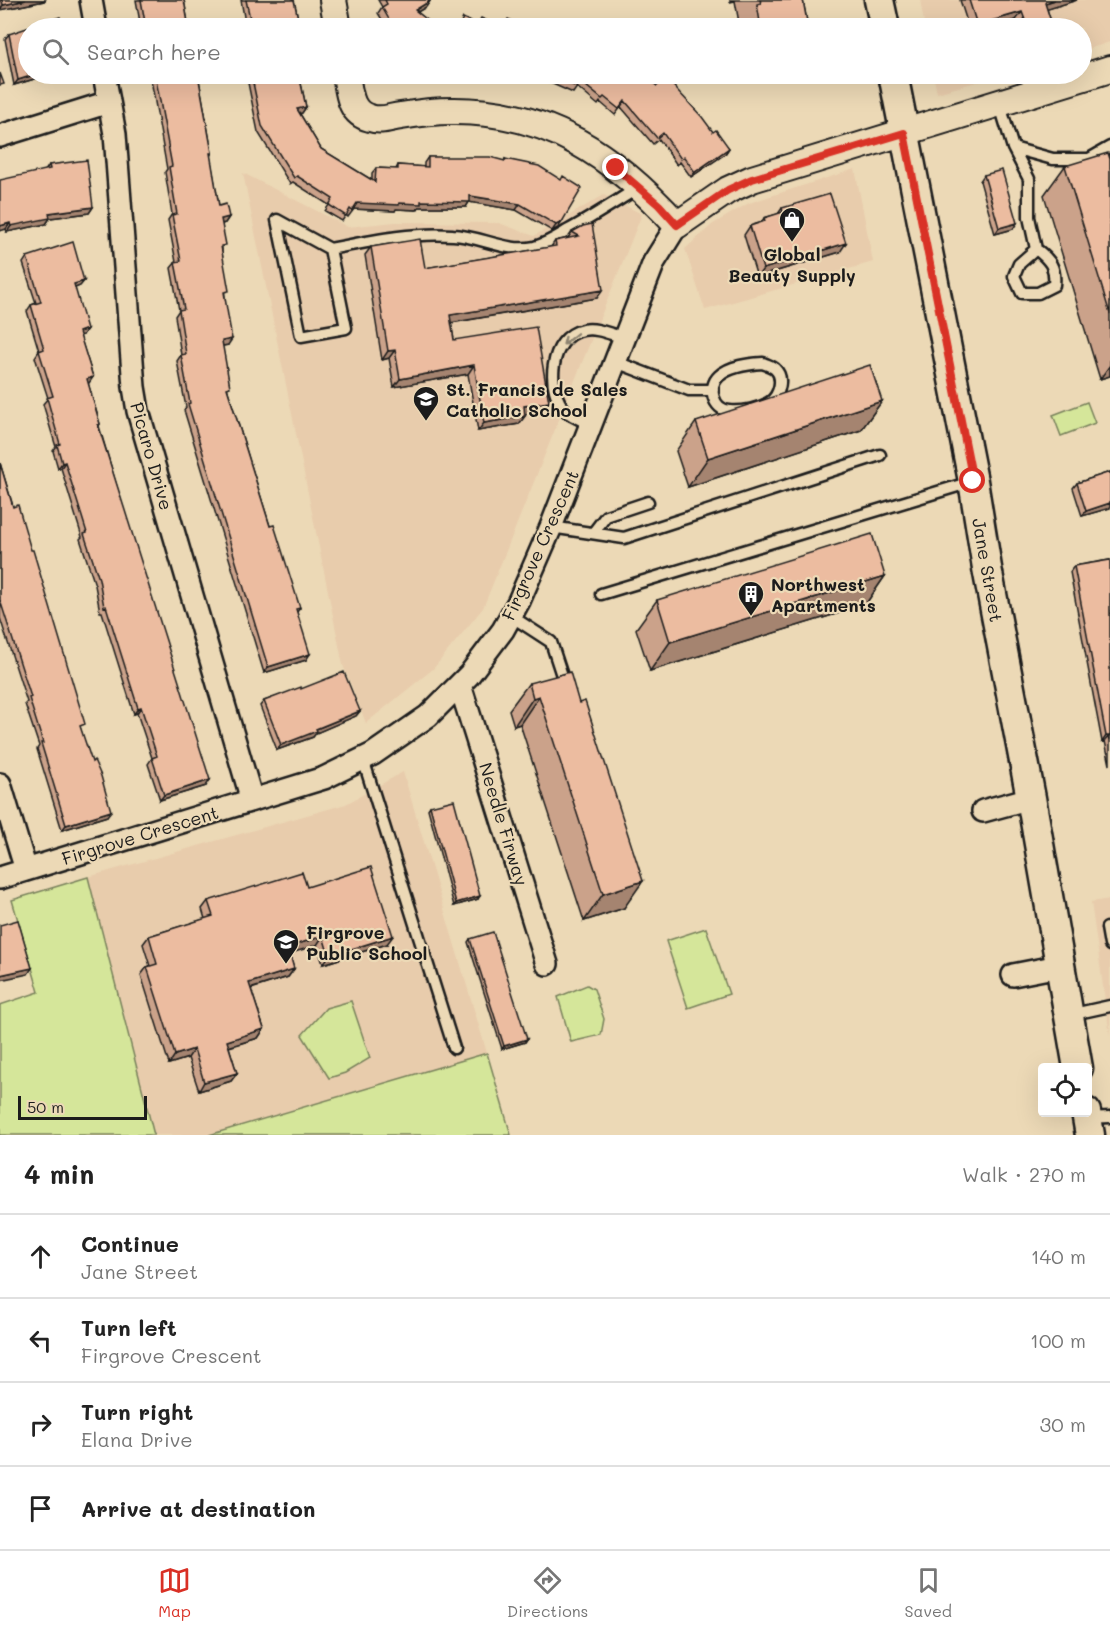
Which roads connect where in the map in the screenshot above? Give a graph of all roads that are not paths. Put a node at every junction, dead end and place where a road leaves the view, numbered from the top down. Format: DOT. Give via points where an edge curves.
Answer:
graph roads {
  1 [pos="91,0"];
  2 [pos="333,0"];
  3 [pos="879,0"];
  4 [pos="94,18"];
  5 [pos="336,18"];
  6 [pos="883,18"];
  7 [pos="1110,69"];
  8 [pos="1092,74"];
  9 [pos="106,84"];
  10 [pos="347,84"];
  11 [pos="895,84"];
  12 [pos="1060,84"];
  13 [pos="109,102"];
  14 [pos="999,102"];
  15 [pos="904,133"];
  16 [pos="0,136"];
  17 [pos="1110,147"];
  18 [pos="1013,148"];
  19 [pos="638,188"];
  20 [pos="677,225"];
  21 [pos="330,249"];
  22 [pos="1036,249"];
  23 [pos="625,338"];
  24 [pos="616,362"];
  25 [pos="713,390"];
  26 [pos="591,424"];
  27 [pos="880,455"];
  28 [pos="973,481"];
  29 [pos="648,502"];
  30 [pos="551,527"];
  31 [pos="593,533"];
  32 [pos="602,594"];
  33 [pos="511,616"];
  34 [pos="460,685"];
  35 [pos="569,696"];
  36 [pos="363,759"];
  37 [pos="0,784"];
  38 [pos="1031,798"];
  39 [pos="252,800"];
  40 [pos="983,811"];
  41 [pos="26,870"];
  42 [pos="0,878"];
  43 [pos="1110,927"];
  44 [pos="1110,945"];
  45 [pos="547,964"];
  46 [pos="1059,966"];
  47 [pos="1013,975"];
  48 [pos="1110,1006"];
  49 [pos="1068,1015"];
  50 [pos="454,1048"];
  51 [pos="1077,1063"];
  1 -- 4 [label="street"];
  2 -- 5 [label="street"];
  3 -- 6 [label="main road"];
  7 -- 8 [label="street, Firgrove Crescent"];
  9 -- 13 [label="street, Picaro Drive"];
  10 -- 19 [label="street" via="350,101 368,118 384,121 437,111 469,111 495,113 560,132 591,149"];
  11 -- 15 [label="main road, Jane Street"];
  12 -- 14 [label="street, Firgrove Crescent"];
  13 -- 16 [label="street"];
  13 -- 39 [label="street, Picaro Drive" via="138,411"];
  14 -- 15 [label="street, Firgrove Crescent"];
  14 -- 18 [label="lane"];
  15 -- 20 [label="street, Firgrove Crescent" via="752,179 728,190"];
  15 -- 28 [label="main road, Jane Street"];
  17 -- 18 [label="lane" via="1089,159 1053,159"];
  18 -- 22 [label="lane" via="1029,180 1029,218"];
  19 -- 20 [label="street"];
  19 -- 21 [label="lane" via="532,248 456,235 423,234"];
  20 -- 23 [label="street, Firgrove Crescent" via="654,262"];
  21 -- 21 [label="lane" via="346,327 301,336 277,220"];
  22 -- 22 [label="lane" via="1049,259 1055,272 1054,285 1038,293 1022,293 1014,276 1019,264"];
  23 -- 24 [label="street, Firgrove Crescent"];
  23 -- 26 [label="lane, one-way" via="583,330 559,349 552,367 555,393 567,412"];
  24 -- 25 [label="lane" via="689,390"];
  24 -- 26 [label="street, Firgrove Crescent"];
  25 -- 25 [label="lane" via="717,404 738,411 770,402 780,383 774,367 748,364 726,371 717,378"];
  26 -- 30 [label="street, Firgrove Crescent"];
  27 -- 31 [label="lane" via="624,538"];
  28 -- 32 [label="lane"];
  28 -- 38 [label="main road, Jane Street"];
  29 -- 31 [label="lane" via="606,516"];
  30 -- 31 [label="lane"];
  30 -- 33 [label="street, Firgrove Crescent"];
  33 -- 34 [label="street, Firgrove Crescent"];
  33 -- 35 [label="lane" via="551,642"];
  34 -- 36 [label="street, Firgrove Crescent" via="428,716"];
  34 -- 45 [label="street, Needle Firway"];
  36 -- 39 [label="street, Firgrove Crescent" via="324,778"];
  36 -- 50 [label="lane"];
  37 -- 41 [label="street"];
  38 -- 40 [label="street"];
  38 -- 46 [label="main road, Jane Street"];
  39 -- 41 [label="street, Firgrove Crescent"];
  41 -- 42 [label="street, Firgrove Crescent"];
  43 -- 44 [label="lane"];
  46 -- 47 [label="street"];
  46 -- 49 [label="main road, Jane Street"];
  48 -- 49 [label="lane"];
  49 -- 51 [label="main road, Jane Street"];
}
